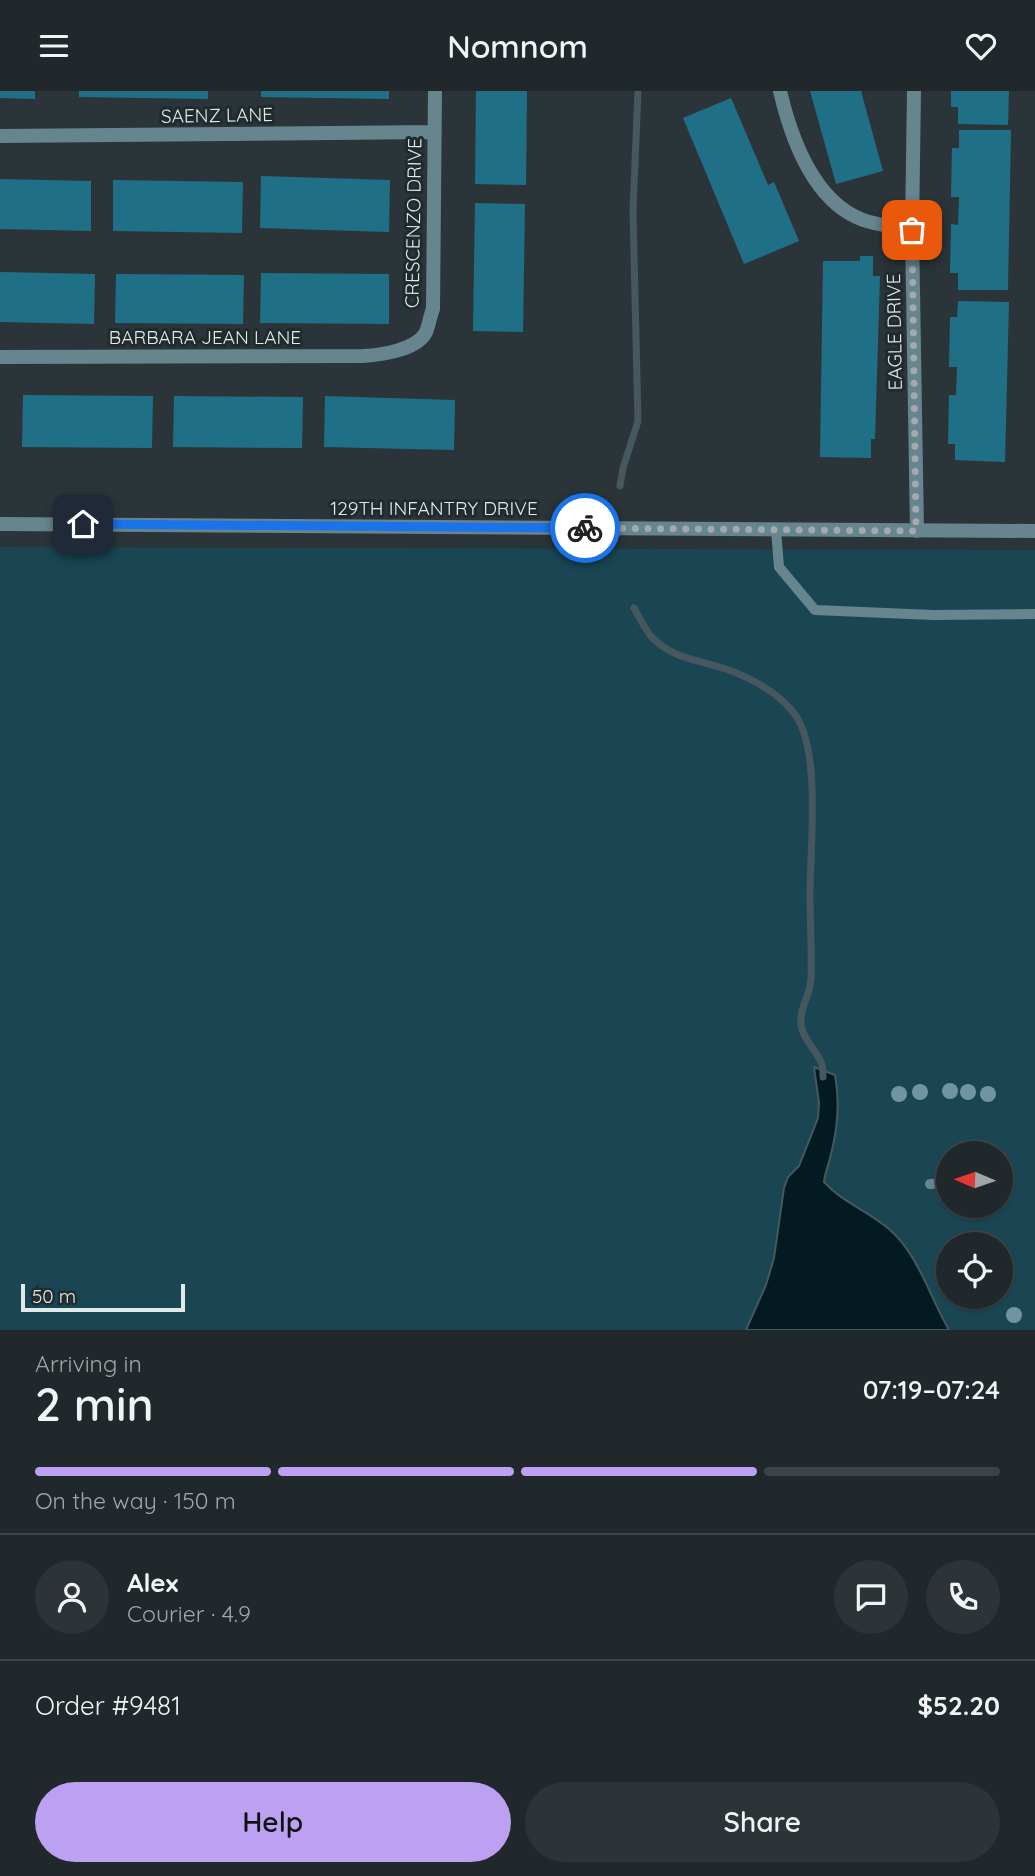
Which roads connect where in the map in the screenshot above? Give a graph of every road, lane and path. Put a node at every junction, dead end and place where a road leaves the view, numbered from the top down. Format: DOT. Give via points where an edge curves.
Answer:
graph roads {
  1 [pos="435,91"];
  2 [pos="780,91"];
  3 [pos="914,91"];
  4 [pos="434,132"];
  5 [pos="0,137"];
  6 [pos="912,230"];
  7 [pos="408,346"];
  8 [pos="0,357"];
  9 [pos="0,524"];
  10 [pos="776,530"];
  11 [pos="916,531"];
  12 [pos="1035,531"];
  13 [pos="1035,614"];
  14 [pos="930,1184"];
  15 [pos="936,1184"];
  1 -- 4 [label="street, CRESCENZO DRIVE"];
  2 -- 6 [label="street" via="787,123 805,164 836,205 864,220"];
  3 -- 6 [label="street, EAGLE DRIVE"];
  4 -- 5 [label="street, SAENZ LANE"];
  4 -- 7 [label="street, CRESCENZO DRIVE" via="433,309 425,335"];
  6 -- 11 [label="street, EAGLE DRIVE"];
  7 -- 8 [label="street, BARBARA JEAN LANE" via="386,355 363,356"];
  9 -- 10 [label="street, 129TH INFANTRY DRIVE"];
  10 -- 11 [label="street, 129TH INFANTRY DRIVE"];
  10 -- 13 [label="lane" via="779,567 815,610"];
  11 -- 12 [label="street, 129TH INFANTRY DRIVE"];
  14 -- 15 [label="lane"];
}
